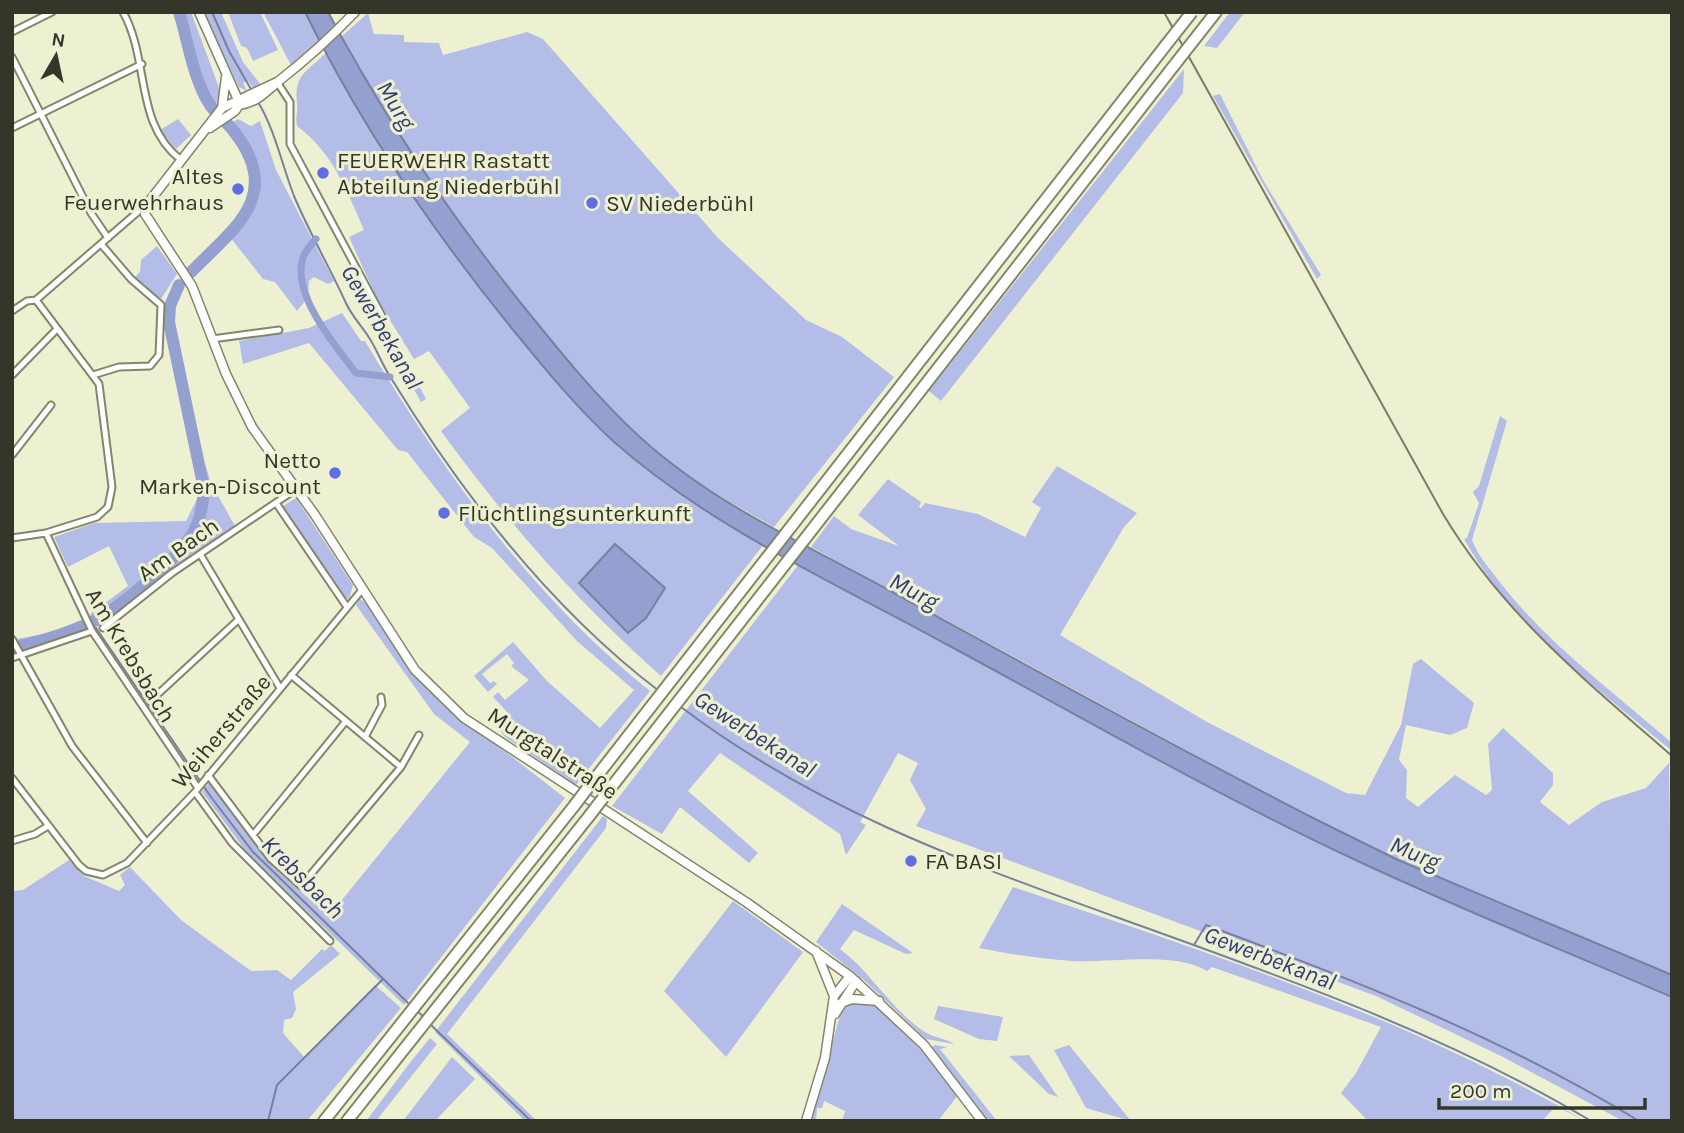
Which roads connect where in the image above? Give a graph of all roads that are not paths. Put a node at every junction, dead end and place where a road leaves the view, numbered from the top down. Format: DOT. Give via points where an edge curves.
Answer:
graph roads {
  1 [pos="52,12"];
  2 [pos="123,12"];
  3 [pos="198,12"];
  4 [pos="355,12"];
  5 [pos="1192,12"];
  6 [pos="1216,12"];
  7 [pos="12,32"];
  8 [pos="12,57"];
  9 [pos="142,64"];
  10 [pos="226,73"];
  11 [pos="277,82"];
  12 [pos="261,92"];
  13 [pos="238,102"];
  14 [pos="40,115"];
  15 [pos="222,115"];
  16 [pos="12,128"];
  17 [pos="181,160"];
  18 [pos="148,203"];
  19 [pos="108,238"];
  20 [pos="101,244"];
  21 [pos="36,300"];
  22 [pos="12,312"];
  23 [pos="382,316"];
  24 [pos="57,329"];
  25 [pos="279,330"];
  26 [pos="212,338"];
  27 [pos="12,374"];
  28 [pos="93,375"];
  29 [pos="51,405"];
  30 [pos="12,455"];
  31 [pos="296,489"];
  32 [pos="276,503"];
  33 [pos="46,533"];
  34 [pos="12,538"];
  35 [pos="200,554"];
  36 [pos="361,591"];
  37 [pos="346,607"];
  38 [pos="238,620"];
  39 [pos="103,628"];
  40 [pos="90,629"];
  41 [pos="12,640"];
  42 [pos="20,654"];
  43 [pos="12,658"];
  44 [pos="290,675"];
  45 [pos="280,688"];
  46 [pos="158,694"];
  47 [pos="381,697"];
  48 [pos="346,722"];
  49 [pos="419,735"];
  50 [pos="365,737"];
  51 [pos="401,767"];
  52 [pos="208,775"];
  53 [pos="12,778"];
  54 [pos="199,787"];
  55 [pos="48,826"];
  56 [pos="253,835"];
  57 [pos="12,841"];
  58 [pos="147,843"];
  59 [pos="330,941"];
  60 [pos="814,948"];
  61 [pos="853,979"];
  62 [pos="838,999"];
  63 [pos="879,1001"];
  64 [pos="324,1121"];
  65 [pos="347,1121"];
  66 [pos="806,1121"];
  67 [pos="982,1121"];
  1 -- 7 [label="street"];
  2 -- 9 [label="street"];
  3 -- 10 [label="main road"];
  4 -- 11 [label="main road" via="299,67"];
  5 -- 64 [label="highway, bridge"];
  6 -- 65 [label="highway, bridge"];
  8 -- 14 [label="street"];
  9 -- 14 [label="street"];
  9 -- 17 [label="street" via="151,121 158,137"];
  10 -- 13 [label="main road"];
  10 -- 15 [label="main road"];
  11 -- 12 [label="main road"];
  11 -- 23 [label="street" via="290,102 290,144"];
  12 -- 13 [label="main road" via="249,93"];
  12 -- 13 [label="main road" via="254,102"];
  13 -- 15 [label="main road"];
  14 -- 16 [label="street"];
  14 -- 19 [label="street"];
  15 -- 17 [label="main road"];
  17 -- 18 [label="main road"];
  18 -- 19 [label="street"];
  18 -- 26 [label="main road, Murgtalstraße" via="146,218 192,286"];
  19 -- 20 [label="street"];
  20 -- 21 [label="street"];
  20 -- 28 [label="street" via="160,305 159,355 150,366 119,367"];
  21 -- 22 [label="street"];
  21 -- 24 [label="street"];
  24 -- 27 [label="street"];
  24 -- 28 [label="street"];
  25 -- 26 [label="street"];
  26 -- 31 [label="main road, Murgtalstraße" via="245,415"];
  28 -- 33 [label="street" via="102,393 112,474 110,500 97,517"];
  29 -- 30 [label="street"];
  31 -- 32 [label="street"];
  31 -- 36 [label="main road, Murgtalstraße"];
  32 -- 35 [label="street, Am Bach"];
  32 -- 37 [label="street"];
  33 -- 34 [label="street"];
  33 -- 40 [label="street, Am Krebsbach"];
  35 -- 38 [label="street"];
  35 -- 39 [label="street, Am Bach"];
  36 -- 37 [label="street, Weiherstraße"];
  36 -- 60 [label="main road, Murgtalstraße" via="415,670 464,718"];
  37 -- 44 [label="street, Weiherstraße"];
  38 -- 45 [label="street"];
  38 -- 46 [label="street"];
  40 -- 42 [label="street"];
  40 -- 54 [label="street, Am Krebsbach"];
  41 -- 42 [label="street"];
  42 -- 43 [label="street"];
  42 -- 58 [label="street" via="72,746"];
  44 -- 45 [label="street, Weiherstraße"];
  44 -- 48 [label="street"];
  45 -- 52 [label="street, Weiherstraße"];
  47 -- 50 [label="street" via="382,705"];
  48 -- 50 [label="street"];
  48 -- 56 [label="street"];
  49 -- 51 [label="street"];
  50 -- 51 [label="street"];
  51 -- 56 [label="street" via="303,885 297,885"];
  52 -- 54 [label="street, Weiherstraße"];
  52 -- 56 [label="street"];
  53 -- 55 [label="street"];
  54 -- 58 [label="street, Weiherstraße"];
  54 -- 59 [label="street, Am Krebsbach" via="232,843"];
  55 -- 57 [label="street"];
  55 -- 58 [label="street, Weiherstraße" via="79,866 95,874 116,871"];
  60 -- 61 [label="main road, Murgtalstraße"];
  60 -- 62 [label="main road"];
  61 -- 62 [label="main road"];
  61 -- 63 [label="main road, Murgtalstraße"];
  62 -- 63 [label="main road"];
  62 -- 66 [label="main road"];
  63 -- 67 [label="main road, Murgtalstraße" via="924,1045"];
}
